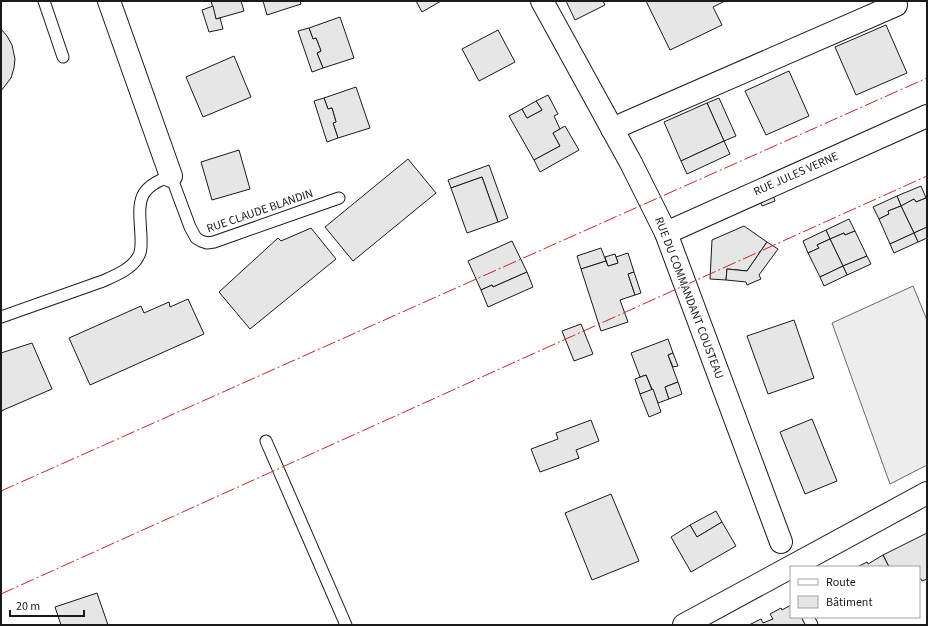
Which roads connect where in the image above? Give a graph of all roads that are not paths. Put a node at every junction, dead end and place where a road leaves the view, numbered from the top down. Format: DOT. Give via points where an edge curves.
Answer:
graph roads {
  1 [pos="44,1"];
  2 [pos="109,1"];
  3 [pos="542,1"];
  4 [pos="896,5"];
  5 [pos="63,57"];
  6 [pos="927,116"];
  7 [pos="612,129"];
  8 [pos="171,176"];
  9 [pos="339,198"];
  10 [pos="666,233"];
  11 [pos="1,317"];
  12 [pos="266,441"];
  13 [pos="927,493"];
  14 [pos="781,542"];
  15 [pos="799,566"];
  16 [pos="790,571"];
  17 [pos="346,625"];
  18 [pos="684,625"];
  1 -- 5 [label="lane"];
  2 -- 8 [label="street"];
  3 -- 7 [label="street, RUE DU COMMANDANT COUSTEAU"];
  4 -- 7 [label="street"];
  6 -- 10 [label="street, RUE JULES VERNE"];
  7 -- 10 [label="street, RUE DU COMMANDANT COUSTEAU"];
  8 -- 9 [label="lane, RUE CLAUDE BLANDIN" via="193,233 196,238 207,243"];
  8 -- 11 [label="lane" via="153,184 141,200 141,248 138,258 130,266 103,281"];
  10 -- 14 [label="street, RUE DU COMMANDANT COUSTEAU"];
  12 -- 17 [label="lane"];
  13 -- 15 [label="street"];
  16 -- 18 [label="street"];
}
